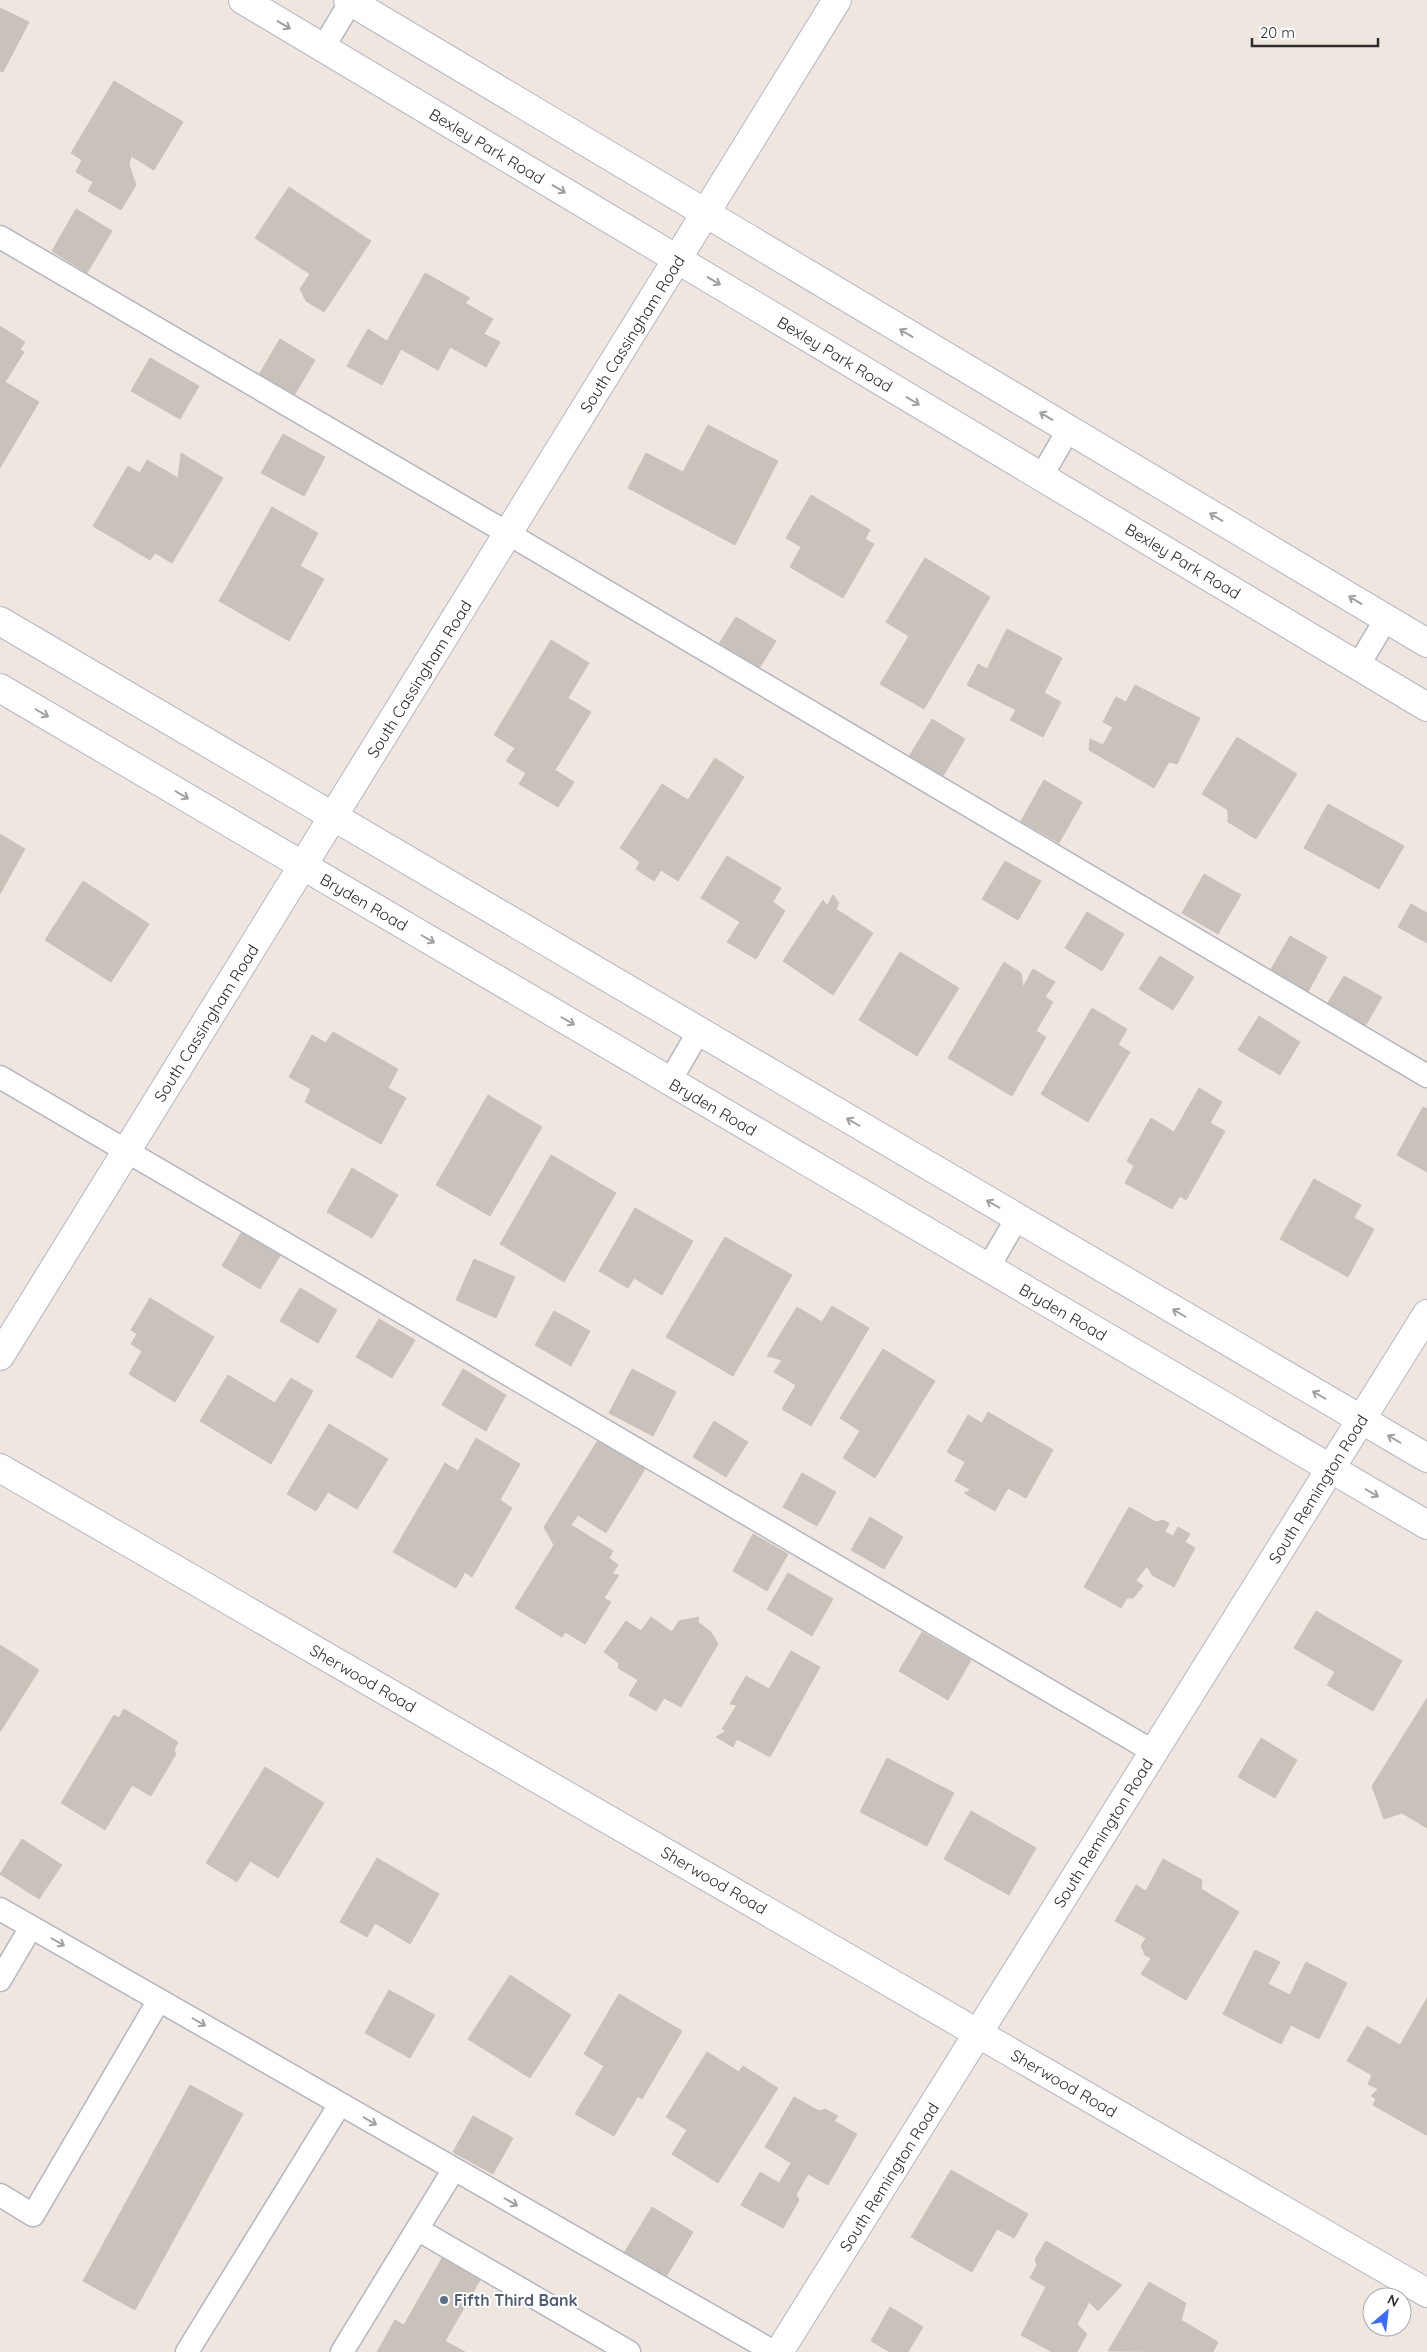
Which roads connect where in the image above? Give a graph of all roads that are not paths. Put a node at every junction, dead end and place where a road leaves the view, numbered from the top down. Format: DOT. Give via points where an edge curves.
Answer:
graph roads {
  1 [pos="243,0"];
  2 [pos="837,0"];
  3 [pos="350,1"];
  4 [pos="323,48"];
  5 [pos="706,214"];
  6 [pos="0,237"];
  7 [pos="678,260"];
  8 [pos="1069,430"];
  9 [pos="1041,477"];
  10 [pos="508,534"];
  11 [pos="1386,619"];
  12 [pos="0,621"];
  13 [pos="1427,643"];
  14 [pos="1358,666"];
  15 [pos="0,688"];
  16 [pos="1427,707"];
  17 [pos="334,817"];
  18 [pos="303,866"];
  19 [pos="699,1031"];
  20 [pos="1427,1076"];
  21 [pos="0,1077"];
  22 [pos="670,1081"];
  23 [pos="127,1151"];
  24 [pos="1017,1218"];
  25 [pos="988,1268"];
  26 [pos="1427,1314"];
  27 [pos="0,1356"];
  28 [pos="1361,1420"];
  29 [pos="1427,1458"];
  30 [pos="0,1468"];
  31 [pos="1330,1468"];
  32 [pos="1427,1525"];
  33 [pos="1154,1752"];
  34 [pos="0,1909"];
  35 [pos="31,1927"];
  36 [pos="0,1980"];
  37 [pos="159,2000"];
  38 [pos="978,2034"];
  39 [pos="340,2104"];
  40 [pos="454,2169"];
  41 [pos="0,2195"];
  42 [pos="417,2229"];
  43 [pos="1427,2293"];
  44 [pos="626,2351"];
  45 [pos="187,2352"];
  46 [pos="342,2352"];
  47 [pos="774,2352"];
  48 [pos="779,2352"];
  1 -- 4 [label="street, Bexley Park Road, one-way"];
  2 -- 5 [label="street, South Cassingham Road"];
  3 -- 4 [label="lane"];
  3 -- 5 [label="street"];
  4 -- 7 [label="street, Bexley Park Road, one-way"];
  5 -- 7 [label="street, South Cassingham Road"];
  8 -- 5 [label="street, one-way"];
  6 -- 10 [label="lane"];
  7 -- 9 [label="street, Bexley Park Road, one-way"];
  7 -- 10 [label="street, South Cassingham Road"];
  8 -- 9 [label="lane"];
  11 -- 8 [label="street, one-way"];
  9 -- 14 [label="street, Bexley Park Road"];
  10 -- 17 [label="street, South Cassingham Road"];
  10 -- 20 [label="lane"];
  11 -- 13 [label="street"];
  11 -- 14 [label="lane"];
  12 -- 17 [label="street"];
  14 -- 16 [label="street, Bexley Park Road"];
  15 -- 18 [label="street, Bryden Road, one-way"];
  17 -- 18 [label="street, South Cassingham Road"];
  17 -- 19 [label="street"];
  18 -- 22 [label="street, Bryden Road, one-way"];
  18 -- 23 [label="street, South Cassingham Road"];
  19 -- 22 [label="lane"];
  24 -- 19 [label="street, one-way"];
  21 -- 23 [label="lane"];
  22 -- 25 [label="street, Bryden Road"];
  23 -- 27 [label="street, South Cassingham Road"];
  23 -- 33 [label="lane"];
  24 -- 25 [label="lane"];
  28 -- 24 [label="street, one-way"];
  25 -- 31 [label="street, Bryden Road"];
  26 -- 28 [label="street, South Remington Road"];
  29 -- 28 [label="street, one-way"];
  28 -- 31 [label="street, South Remington Road"];
  30 -- 38 [label="street, Sherwood Road"];
  31 -- 32 [label="street, Bryden Road, one-way"];
  31 -- 33 [label="street, South Remington Road"];
  33 -- 38 [label="street, South Remington Road"];
  34 -- 35 [label="lane"];
  35 -- 36 [label="lane"];
  35 -- 37 [label="lane, one-way"];
  37 -- 39 [label="lane, one-way"];
  37 -- 41 [label="lane" via="33,2215"];
  38 -- 43 [label="street, Sherwood Road"];
  38 -- 48 [label="street, South Remington Road"];
  39 -- 40 [label="lane, one-way"];
  39 -- 45 [label="lane"];
  40 -- 42 [label="lane"];
  40 -- 47 [label="lane, one-way"];
  42 -- 44 [label="lane"];
  42 -- 46 [label="lane"];
}
